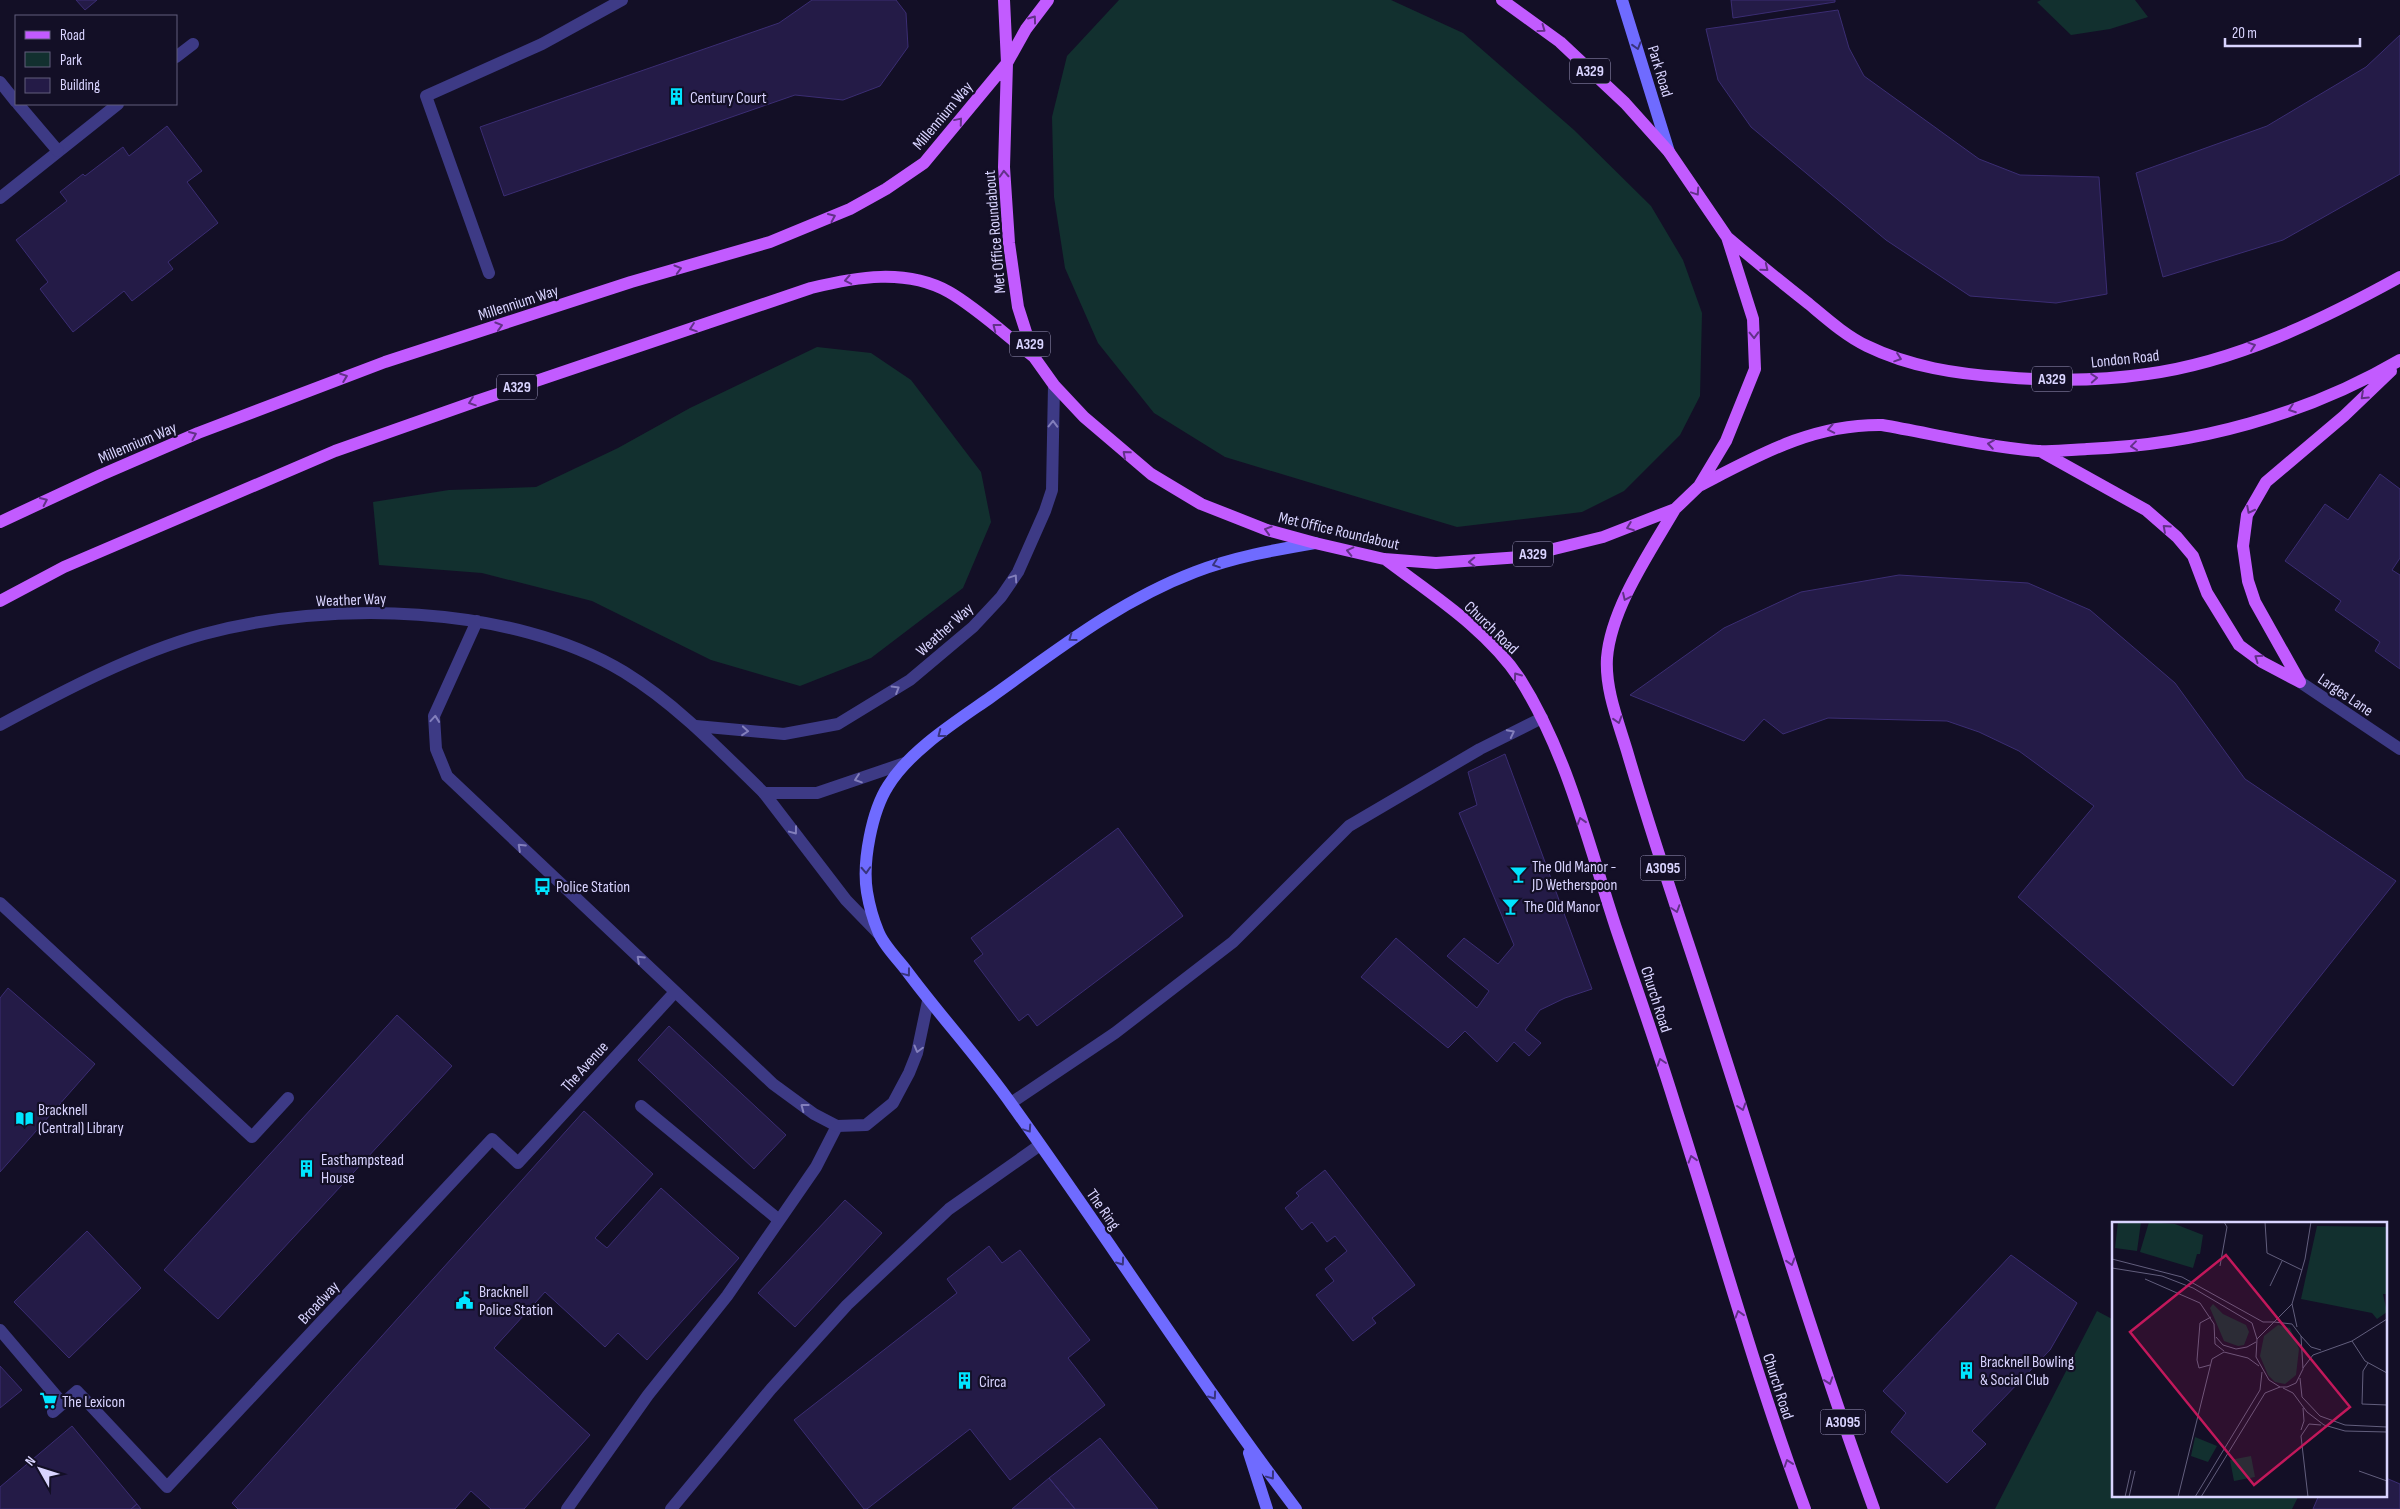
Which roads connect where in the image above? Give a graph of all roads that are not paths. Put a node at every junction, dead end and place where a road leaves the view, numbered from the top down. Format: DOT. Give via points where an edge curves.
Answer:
graph roads {
  1 [pos="622,0"];
  2 [pos="1004,0"];
  3 [pos="1048,0"];
  4 [pos="1502,0"];
  5 [pos="1622,0"];
  6 [pos="193,44"];
  7 [pos="178,55"];
  8 [pos="1007,62"];
  9 [pos="0,82"];
  10 [pos="15,101"];
  11 [pos="19,105"];
  12 [pos="117,105"];
  13 [pos="58,151"];
  14 [pos="1669,152"];
  15 [pos="0,198"];
  16 [pos="1727,237"];
  17 [pos="489,274"];
  18 [pos="2400,277"];
  19 [pos="1034,357"];
  20 [pos="2400,361"];
  21 [pos="1054,385"];
  22 [pos="2040,451"];
  23 [pos="1699,486"];
  24 [pos="1675,508"];
  25 [pos="0,522"];
  26 [pos="1315,543"];
  27 [pos="1384,559"];
  28 [pos="0,601"];
  29 [pos="477,621"];
  30 [pos="2300,682"];
  31 [pos="1542,718"];
  32 [pos="0,725"];
  33 [pos="696,726"];
  34 [pos="2400,749"];
  35 [pos="904,763"];
  36 [pos="764,793"];
  37 [pos="0,903"];
  38 [pos="878,933"];
  39 [pos="675,992"];
  40 [pos="928,1001"];
  41 [pos="288,1098"];
  42 [pos="1011,1103"];
  43 [pos="641,1106"];
  44 [pos="837,1126"];
  45 [pos="492,1138"];
  46 [pos="1040,1145"];
  47 [pos="779,1220"];
  48 [pos="0,1330"];
  49 [pos="1246,1444"];
  50 [pos="567,1509"];
  51 [pos="671,1509"];
  52 [pos="1267,1509"];
  53 [pos="1296,1509"];
  54 [pos="1804,1509"];
  55 [pos="1874,1509"];
  1 -- 17 [label="street" via="542,44 426,96"];
  2 -- 8 [label="main road"];
  8 -- 3 [label="main road, Met Office Roundabout / A329, one-way"];
  4 -- 14 [label="main road, Met Office Roundabout / A329, one-way" via="1560,42 1625,103"];
  5 -- 14 [label="street, Park Road, one-way"];
  6 -- 7 [label="street"];
  19 -- 8 [label="main road, Met Office Roundabout / A329, one-way" via="1018,307 1009,243 1004,167"];
  25 -- 8 [label="main road, Millennium Way / A329, one-way" via="198,433 385,362 631,282 770,242 850,209 924,163"];
  9 -- 10 [label="street"];
  11 -- 13 [label="street"];
  12 -- 13 [label="street"];
  13 -- 15 [label="street"];
  14 -- 16 [label="main road, Met Office Roundabout / A329, one-way"];
  16 -- 18 [label="main road, London Road / A329, one-way" via="1833,324 1866,346 1935,369 2028,379 2147,374 2218,358 2299,327"];
  16 -- 23 [label="main road, Met Office Roundabout / A329, one-way" via="1753,319 1755,369 1726,441"];
  19 -- 21 [label="main road, Met Office Roundabout / A329"];
  19 -- 28 [label="main road, A329, one-way" via="949,292 924,282 882,276 851,278 811,288 335,451 92,555"];
  20 -- 22 [label="main road, A329, one-way" via="2365,381 2254,423 2166,442 2118,448"];
  20 -- 30 [label="main road, one-way" via="2344,416 2266,482 2247,515 2243,546 2248,581"];
  26 -- 21 [label="main road, Met Office Roundabout / A329, one-way" via="1234,519 1171,487 1110,440"];
  33 -- 21 [label="street, Weather Way, one-way" via="784,734 838,724 910,680 973,627 1001,597 1018,572 1045,511 1052,490"];
  22 -- 23 [label="main road, A329, one-way" via="1882,425 1857,425 1813,433 1776,447"];
  30 -- 22 [label="main road, one-way" via="2262,662 2239,645 2207,592 2193,556 2177,537 2146,510"];
  23 -- 24 [label="main road, Met Office Roundabout / A329"];
  24 -- 27 [label="main road, Met Office Roundabout / A329, one-way" via="1603,536 1521,557 1436,563"];
  24 -- 55 [label="main road, A3095, one-way" via="1624,601 1609,648 1607,672 1611,698 1814,1335"];
  27 -- 26 [label="main road, Met Office Roundabout / A329, one-way"];
  26 -- 35 [label="street, one-way" via="1238,557 1139,597 1079,633"];
  31 -- 27 [label="main road, Church Road, one-way" via="1518,677 1491,644 1451,609"];
  29 -- 32 [label="street, Weather Way" via="367,613 324,615 259,622 203,634 133,660"];
  29 -- 33 [label="street, Weather Way" via="562,643 595,657 624,672"];
  39 -- 29 [label="street, one-way" via="447,776 436,749 434,716"];
  30 -- 34 [label="street, Larges Lane"];
  42 -- 31 [label="street, one-way" via="1115,1034 1232,942 1349,826 1480,749"];
  54 -- 31 [label="main road, Church Road, one-way" via="1753,1361 1676,1108 1572,791"];
  33 -- 36 [label="street, Weather Way"];
  35 -- 36 [label="street, one-way" via="817,792"];
  35 -- 38 [label="street, one-way" via="886,789 866,854 867,891"];
  36 -- 38 [label="street, Weather Way, one-way" via="846,900"];
  37 -- 41 [label="street" via="252,1137"];
  38 -- 40 [label="street, The Ring, one-way"];
  44 -- 39 [label="street, one-way" via="814,1114 773,1084"];
  39 -- 45 [label="street, The Avenue" via="518,1163"];
  40 -- 42 [label="street, The Ring"];
  40 -- 44 [label="street, one-way" via="917,1053 893,1103 866,1125"];
  42 -- 46 [label="street, The Ring, one-way"];
  43 -- 47 [label="street"];
  44 -- 47 [label="street" via="816,1167"];
  45 -- 48 [label="street, Broadway" via="167,1487 78,1391 58,1408"];
  46 -- 49 [label="street, The Ring, one-way"];
  46 -- 51 [label="street" via="949,1209 847,1305 771,1389"];
  47 -- 50 [label="street" via="727,1296 648,1394"];
  49 -- 52 [label="street"];
  49 -- 53 [label="street, The Ring, one-way"];
}
